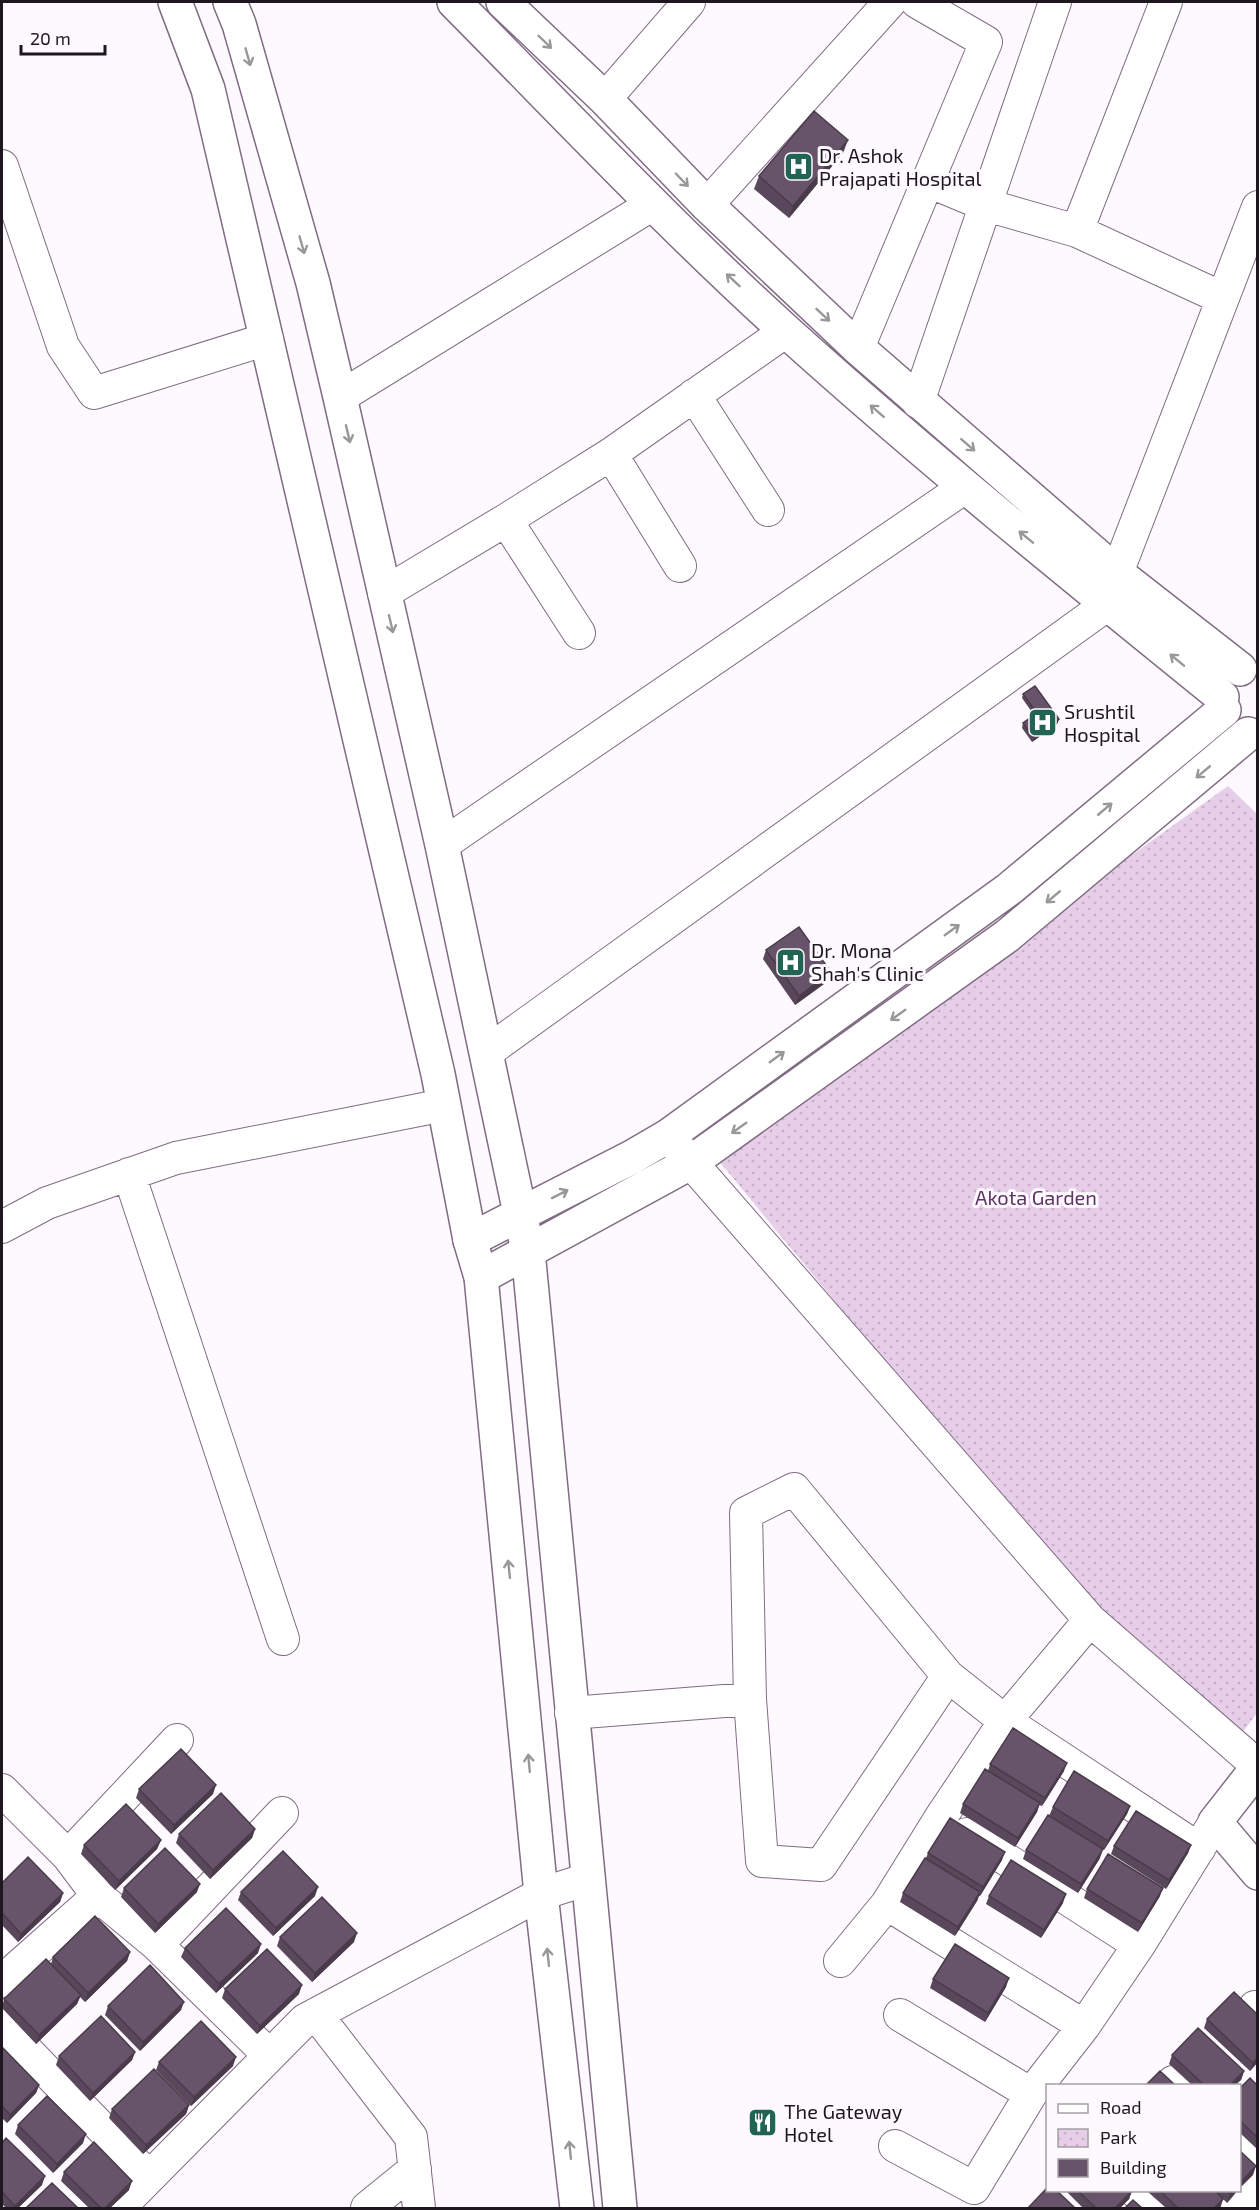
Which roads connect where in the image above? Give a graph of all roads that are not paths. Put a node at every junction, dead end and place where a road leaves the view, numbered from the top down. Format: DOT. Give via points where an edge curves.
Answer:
graph roads {
  1 [pos="175,2"];
  2 [pos="230,2"];
  3 [pos="454,2"];
  4 [pos="502,2"];
  5 [pos="688,2"];
  6 [pos="890,2"];
  7 [pos="917,2"];
  8 [pos="1055,2"];
  9 [pos="1166,2"];
  10 [pos="605,99"];
  11 [pos="2,166"];
  12 [pos="928,181"];
  13 [pos="653,204"];
  14 [pos="986,205"];
  15 [pos="707,206"];
  16 [pos="1257,207"];
  17 [pos="1077,231"];
  18 [pos="1222,298"];
  19 [pos="786,331"];
  20 [pos="267,339"];
  21 [pos="858,348"];
  22 [pos="694,395"];
  23 [pos="340,397"];
  24 [pos="918,402"];
  25 [pos="611,453"];
  26 [pos="965,488"];
  27 [pos="768,510"];
  28 [pos="506,520"];
  29 [pos="680,566"];
  30 [pos="1117,573"];
  31 [pos="384,593"];
  32 [pos="1108,604"];
  33 [pos="579,633"];
  34 [pos="1249,667"];
  35 [pos="1223,703"];
  36 [pos="1253,735"];
  37 [pos="442,845"];
  38 [pos="926,949"];
  39 [pos="947,980"];
  40 [pos="487,1052"];
  41 [pos="444,1105"];
  42 [pos="668,1136"];
  43 [pos="690,1163"];
  44 [pos="129,1174"];
  45 [pos="522,1214"];
  46 [pos="2,1227"];
  47 [pos="470,1240"];
  48 [pos="528,1251"];
  49 [pos="481,1277"];
  50 [pos="1090,1620"];
  51 [pos="283,1639"];
  52 [pos="948,1676"];
  53 [pos="750,1699"];
  54 [pos="571,1713"];
  55 [pos="1005,1721"];
  56 [pos="177,1740"];
  57 [pos="1257,1767"];
  58 [pos="2,1790"];
  59 [pos="282,1813"];
  60 [pos="941,1817"];
  61 [pos="1207,1836"];
  62 [pos="68,1856"];
  63 [pos="1257,1873"];
  64 [pos="588,1879"];
  65 [pos="541,1894"];
  66 [pos="98,1896"];
  67 [pos="887,1904"];
  68 [pos="157,1945"];
  69 [pos="1139,1945"];
  70 [pos="840,1961"];
  71 [pos="2,1981"];
  72 [pos="315,2014"];
  73 [pos="900,2015"];
  74 [pos="2,2025"];
  75 [pos="1084,2026"];
  76 [pos="269,2055"];
  77 [pos="1031,2094"];
  78 [pos="1241,2145"];
  79 [pos="895,2146"];
  80 [pos="1257,2160"];
  81 [pos="415,2169"];
  82 [pos="149,2177"];
  83 [pos="1257,2188"];
  84 [pos="1136,2192"];
  85 [pos="119,2208"];
  86 [pos="367,2208"];
  87 [pos="419,2208"];
  88 [pos="577,2208"];
  89 [pos="620,2208"];
  90 [pos="1155,2208"];
  91 [pos="1237,2208"];
  1 -- 20 [label="main road" via="208,89"];
  2 -- 23 [label="main road, one-way" via="313,283"];
  3 -- 13 [label="main road"];
  4 -- 10 [label="main road, one-way"];
  5 -- 10 [label="street"];
  6 -- 15 [label="street"];
  7 -- 12 [label="street" via="986,42"];
  8 -- 14 [label="street"];
  9 -- 17 [label="street"];
  10 -- 15 [label="main road, one-way"];
  11 -- 20 [label="street" via="63,346 94,393"];
  12 -- 14 [label="street"];
  12 -- 21 [label="street"];
  19 -- 13 [label="main road, one-way"];
  13 -- 23 [label="street"];
  14 -- 17 [label="street"];
  14 -- 24 [label="street"];
  15 -- 21 [label="main road, one-way"];
  16 -- 18 [label="street"];
  17 -- 18 [label="street"];
  18 -- 30 [label="street"];
  19 -- 22 [label="street"];
  26 -- 19 [label="main road, one-way"];
  20 -- 41 [label="main road"];
  21 -- 24 [label="main road"];
  22 -- 25 [label="street"];
  22 -- 27 [label="street"];
  23 -- 31 [label="main road, one-way"];
  24 -- 30 [label="main road, one-way"];
  25 -- 28 [label="street"];
  25 -- 29 [label="street"];
  32 -- 26 [label="main road, one-way"];
  26 -- 37 [label="street"];
  28 -- 31 [label="street"];
  28 -- 33 [label="street"];
  30 -- 34 [label="main road"];
  31 -- 37 [label="main road, one-way"];
  35 -- 32 [label="main road, one-way"];
  32 -- 40 [label="street"];
  34 -- 35 [label="main road" via="1231,676"];
  35 -- 36 [label="main road" via="1228,721"];
  38 -- 35 [label="main road, one-way" via="1009,889"];
  36 -- 39 [label="main road, one-way" via="1007,936"];
  37 -- 40 [label="main road"];
  38 -- 39 [label="main road"];
  42 -- 38 [label="main road, one-way"];
  39 -- 43 [label="main road, one-way"];
  40 -- 45 [label="main road"];
  41 -- 44 [label="street" via="176,1158"];
  41 -- 47 [label="main road"];
  42 -- 43 [label="street"];
  45 -- 42 [label="main road, one-way"];
  43 -- 48 [label="main road"];
  43 -- 50 [label="street"];
  44 -- 46 [label="street" via="47,1203"];
  44 -- 51 [label="street"];
  45 -- 47 [label="main road"];
  45 -- 48 [label="main road"];
  47 -- 49 [label="main road"];
  48 -- 49 [label="main road"];
  48 -- 54 [label="main road"];
  65 -- 49 [label="main road, one-way"];
  50 -- 55 [label="street"];
  50 -- 57 [label="street"];
  52 -- 53 [label="street" via="821,1865 762,1861"];
  52 -- 53 [label="street" via="794,1489 746,1513"];
  52 -- 55 [label="street"];
  53 -- 54 [label="street"];
  54 -- 64 [label="main road"];
  55 -- 60 [label="street"];
  55 -- 61 [label="street"];
  56 -- 62 [label="street"];
  57 -- 61 [label="main road"];
  58 -- 62 [label="street"];
  59 -- 68 [label="street"];
  60 -- 67 [label="street"];
  60 -- 69 [label="street"];
  61 -- 63 [label="main road"];
  61 -- 69 [label="street"];
  62 -- 66 [label="street"];
  64 -- 65 [label="street"];
  64 -- 89 [label="main road"];
  65 -- 72 [label="street"];
  88 -- 65 [label="main road, one-way"];
  66 -- 68 [label="street"];
  66 -- 71 [label="street"];
  67 -- 70 [label="street"];
  67 -- 75 [label="street"];
  68 -- 76 [label="street"];
  69 -- 75 [label="street"];
  72 -- 76 [label="street"];
  72 -- 81 [label="street" via="411,2137"];
  73 -- 77 [label="street"];
  74 -- 82 [label="street"];
  75 -- 77 [label="street"];
  76 -- 82 [label="street"];
  77 -- 79 [label="street" via="974,2188"];
  78 -- 80 [label="street"];
  81 -- 86 [label="street"];
  81 -- 87 [label="street"];
  82 -- 85 [label="street"];
  83 -- 91 [label="street"];
  84 -- 90 [label="street"];
}
